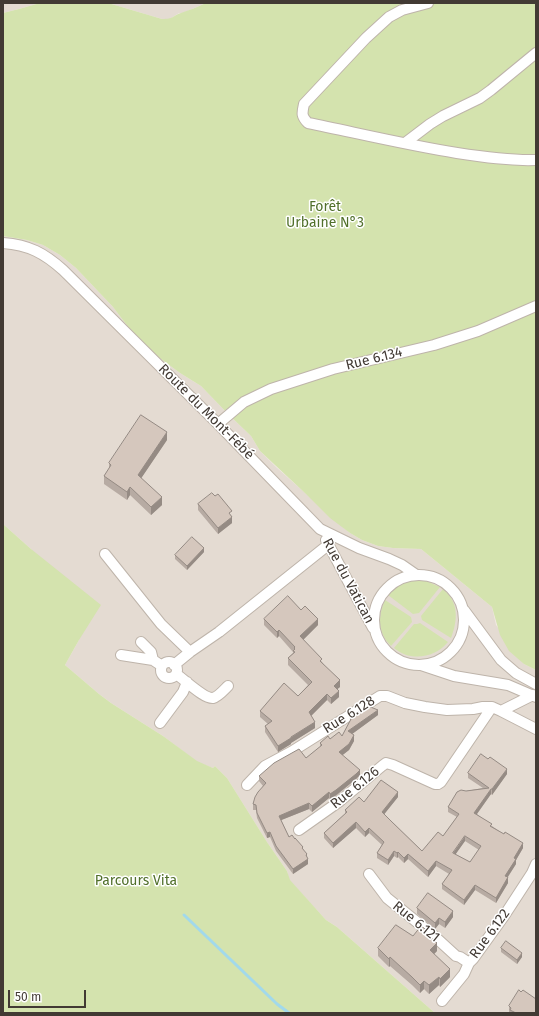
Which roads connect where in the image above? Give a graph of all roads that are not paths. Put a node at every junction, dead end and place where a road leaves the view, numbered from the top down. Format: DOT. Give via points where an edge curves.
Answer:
graph roads {
  1 [pos="428,3"];
  2 [pos="536,54"];
  3 [pos="405,143"];
  4 [pos="536,160"];
  5 [pos="3,243"];
  6 [pos="536,306"];
  7 [pos="218,424"];
  8 [pos="320,529"];
  9 [pos="328,545"];
  10 [pos="105,554"];
  11 [pos="415,574"];
  12 [pos="464,610"];
  13 [pos="376,633"];
  14 [pos="142,642"];
  15 [pos="190,652"];
  16 [pos="121,655"];
  17 [pos="158,663"];
  18 [pos="422,665"];
  19 [pos="175,669"];
  20 [pos="187,682"];
  21 [pos="536,684"];
  22 [pos="228,686"];
  23 [pos="534,696"];
  24 [pos="497,709"];
  25 [pos="160,723"];
  26 [pos="536,729"];
  27 [pos="247,785"];
  28 [pos="299,830"];
  29 [pos="535,871"];
  30 [pos="369,874"];
  31 [pos="469,963"];
  32 [pos="442,1001"];
  1 -- 3 [label="street" via="402,10 389,17 304,104 302,112 308,123"];
  2 -- 3 [label="street" via="480,98 443,116"];
  3 -- 4 [label="street" via="481,157"];
  5 -- 7 [label="street, Route du Mont-Fébé" via="36,250 53,261"];
  6 -- 7 [label="street, Rue 6.134" via="478,331 434,345 333,369 271,389 244,402"];
  7 -- 8 [label="street, Route du Mont-Fébé"];
  8 -- 9 [label="street, Rue du Vatican"];
  8 -- 11 [label="street, Route du Mont-Fébé" via="390,559"];
  9 -- 13 [label="street, Rue du Vatican"];
  9 -- 15 [label="street"];
  10 -- 15 [label="street" via="160,624"];
  11 -- 12 [label="street" via="436,577 446,583 458,595"];
  11 -- 13 [label="street" via="396,580 381,594 374,620"];
  12 -- 18 [label="street" via="463,632 457,645 435,662"];
  12 -- 21 [label="street" via="501,660"];
  13 -- 18 [label="street" via="388,653 398,660"];
  14 -- 17 [label="street"];
  15 -- 19 [label="street"];
  16 -- 17 [label="street"];
  17 -- 19 [label="street" via="168,662"];
  17 -- 19 [label="street" via="164,677 173,677"];
  18 -- 23 [label="street" via="454,676 508,685"];
  19 -- 20 [label="street"];
  20 -- 22 [label="street" via="209,698 216,696"];
  20 -- 25 [label="street" via="183,692"];
  23 -- 24 [label="street, Rue 6.128"];
  24 -- 26 [label="street"];
  24 -- 27 [label="street, Rue 6.128" via="483,707 447,710 380,696 265,766"];
  24 -- 28 [label="street, Rue 6.126" via="438,784 386,763 340,801"];
  29 -- 31 [label="street, Rue 6.122"];
  30 -- 31 [label="street, Rue 6.121" via="387,898 456,956"];
  31 -- 32 [label="street, Rue 6.122" via="464,974"];
}
